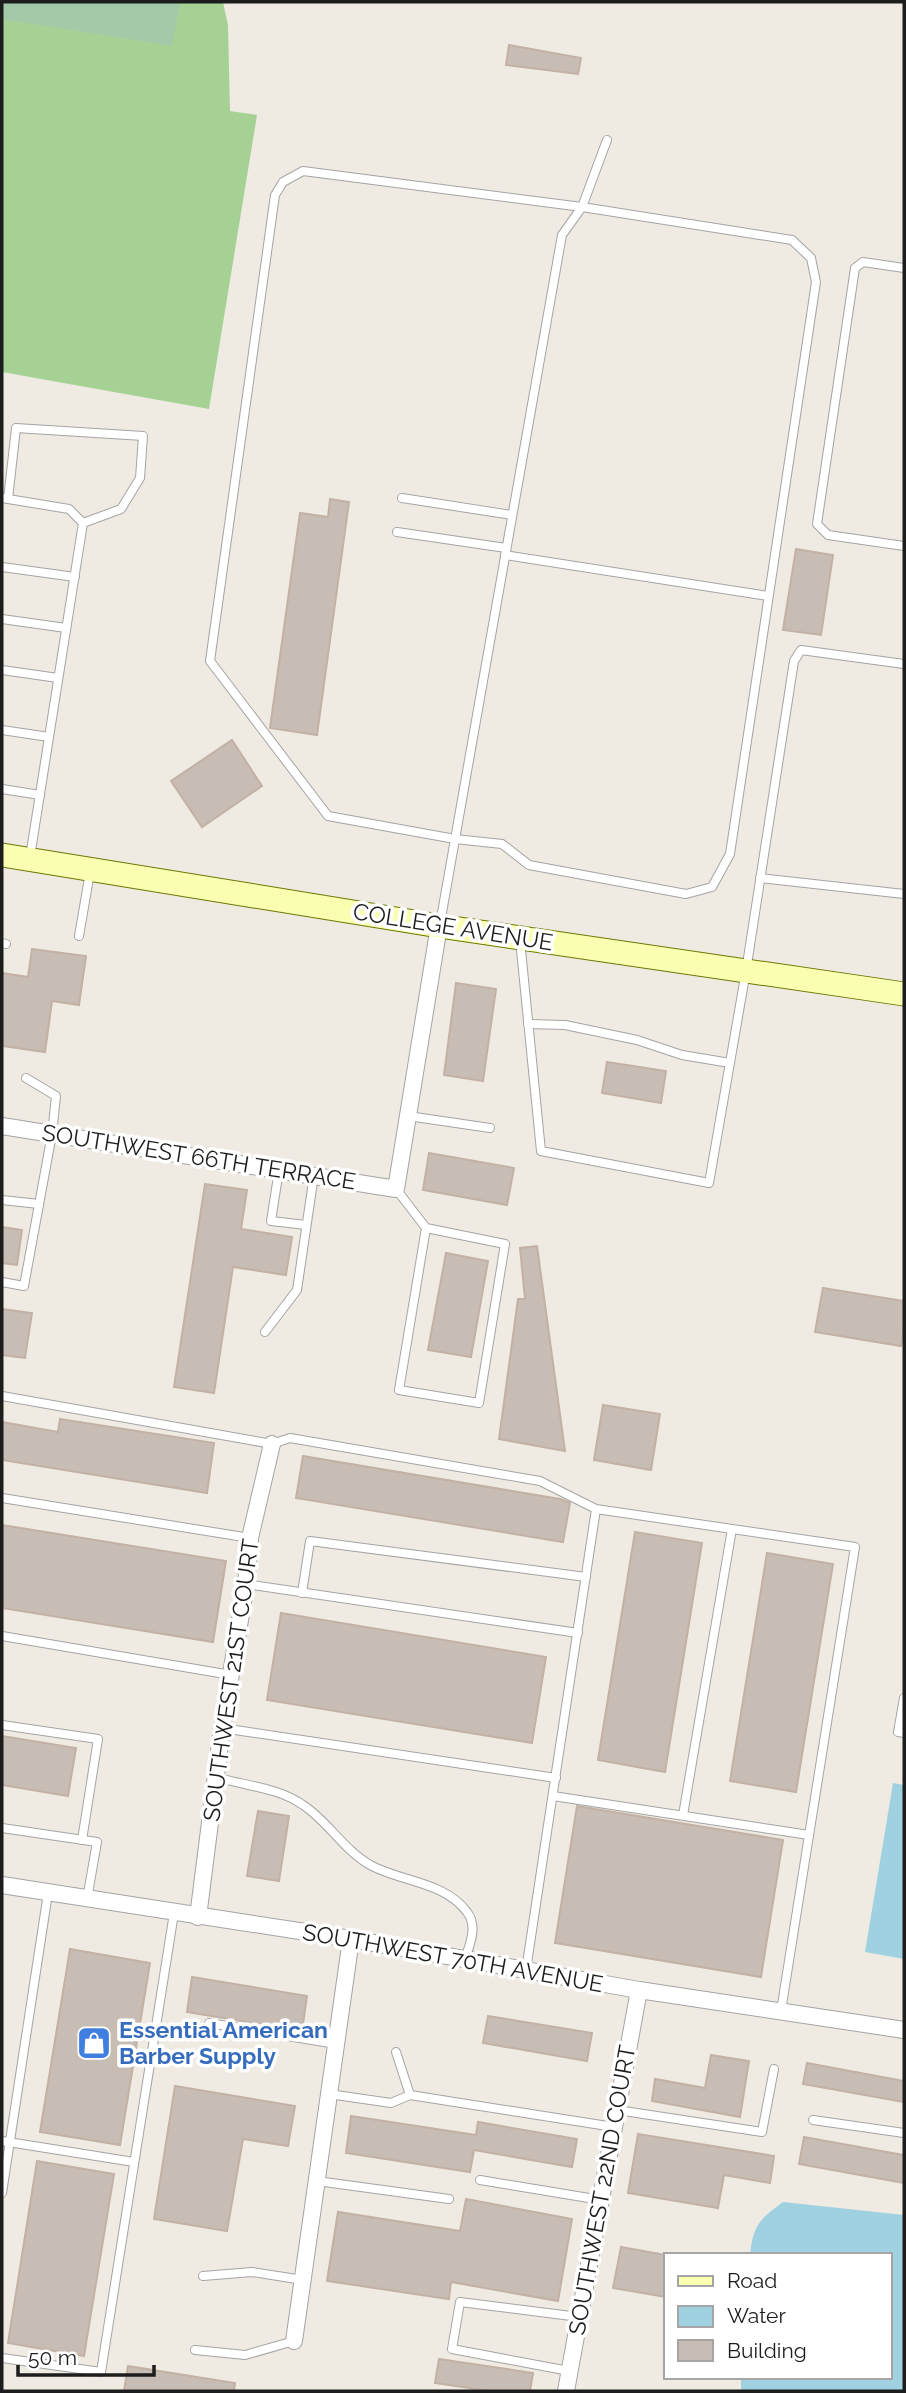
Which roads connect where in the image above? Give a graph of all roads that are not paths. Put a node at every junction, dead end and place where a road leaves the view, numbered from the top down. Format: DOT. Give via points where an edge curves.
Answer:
graph roads {
  1 [pos="607,140"];
  2 [pos="582,207"];
  3 [pos="904,268"];
  4 [pos="402,498"];
  5 [pos="5,499"];
  6 [pos="512,515"];
  7 [pos="83,523"];
  8 [pos="397,531"];
  9 [pos="904,546"];
  10 [pos="505,551"];
  11 [pos="2,567"];
  12 [pos="75,577"];
  13 [pos="768,596"];
  14 [pos="2,619"];
  15 [pos="66,628"];
  16 [pos="904,664"];
  17 [pos="2,670"];
  18 [pos="58,678"];
  19 [pos="2,730"];
  20 [pos="49,737"];
  21 [pos="2,789"];
  22 [pos="40,794"];
  23 [pos="455,839"];
  24 [pos="2,855"];
  25 [pos="30,860"];
  26 [pos="90,869"];
  27 [pos="760,878"];
  28 [pos="904,894"];
  29 [pos="439,926"];
  30 [pos="79,936"];
  31 [pos="520,937"];
  32 [pos="746,971"];
  33 [pos="904,994"];
  34 [pos="528,1024"];
  35 [pos="730,1063"];
  36 [pos="26,1078"];
  37 [pos="408,1116"];
  38 [pos="2,1126"];
  39 [pos="491,1128"];
  40 [pos="52,1134"];
  41 [pos="279,1170"];
  42 [pos="314,1175"];
  43 [pos="396,1189"];
  44 [pos="2,1200"];
  45 [pos="39,1204"];
  46 [pos="306,1225"];
  47 [pos="426,1228"];
  48 [pos="2,1282"];
  49 [pos="265,1332"];
  50 [pos="2,1396"];
  51 [pos="272,1444"];
  52 [pos="2,1498"];
  53 [pos="596,1509"];
  54 [pos="732,1529"];
  55 [pos="250,1538"];
  56 [pos="586,1577"];
  57 [pos="246,1584"];
  58 [pos="302,1593"];
  59 [pos="578,1633"];
  60 [pos="2,1636"];
  61 [pos="231,1675"];
  62 [pos="904,1698"];
  63 [pos="2,1725"];
  64 [pos="222,1728"];
  65 [pos="904,1733"];
  66 [pos="216,1777"];
  67 [pos="555,1778"];
  68 [pos="553,1796"];
  69 [pos="683,1815"];
  70 [pos="2,1828"];
  71 [pos="809,1835"];
  72 [pos="82,1840"];
  73 [pos="2,1885"];
  74 [pos="48,1893"];
  75 [pos="87,1899"];
  76 [pos="174,1913"];
  77 [pos="198,1917"];
  78 [pos="351,1939"];
  79 [pos="465,1959"];
  80 [pos="526,1970"];
  81 [pos="639,1990"];
  82 [pos="781,2011"];
  83 [pos="209,2023"];
  84 [pos="904,2030"];
  85 [pos="336,2044"];
  86 [pos="396,2052"];
  87 [pos="774,2069"];
  88 [pos="329,2094"];
  89 [pos="410,2095"];
  90 [pos="617,2109"];
  91 [pos="813,2120"];
  92 [pos="614,2127"];
  93 [pos="904,2133"];
  94 [pos="6,2141"];
  95 [pos="134,2162"];
  96 [pos="480,2180"];
  97 [pos="317,2181"];
  98 [pos="2,2193"];
  99 [pos="449,2199"];
  100 [pos="601,2200"];
  101 [pos="203,2276"];
  102 [pos="303,2280"];
  103 [pos="579,2317"];
  104 [pos="294,2341"];
  105 [pos="195,2350"];
  106 [pos="2,2358"];
  107 [pos="569,2371"];
  108 [pos="566,2391"];
  1 -- 2 [label="lane"];
  2 -- 6 [label="lane" via="562,234"];
  2 -- 13 [label="lane" via="792,240 811,258 816,282"];
  2 -- 23 [label="lane" via="303,171 283,182 275,195 210,662 328,816"];
  3 -- 9 [label="lane" via="863,262 855,268 817,524 828,535"];
  4 -- 6 [label="lane"];
  5 -- 7 [label="lane" via="69,509"];
  5 -- 7 [label="lane" via="16,428 143,436 140,478 121,509"];
  6 -- 10 [label="lane"];
  7 -- 12 [label="lane"];
  8 -- 10 [label="lane"];
  10 -- 13 [label="lane"];
  10 -- 23 [label="lane"];
  11 -- 12 [label="lane"];
  12 -- 15 [label="lane"];
  13 -- 23 [label="lane" via="730,854 712,887 686,894 529,865 502,844"];
  14 -- 15 [label="lane"];
  15 -- 18 [label="lane"];
  16 -- 27 [label="lane" via="801,650 794,661"];
  17 -- 18 [label="lane"];
  18 -- 20 [label="lane"];
  19 -- 20 [label="lane"];
  20 -- 22 [label="lane"];
  21 -- 22 [label="lane"];
  22 -- 25 [label="lane"];
  23 -- 29 [label="lane"];
  24 -- 25 [label="street, COLLEGE AVENUE"];
  25 -- 26 [label="street, COLLEGE AVENUE"];
  26 -- 29 [label="street, COLLEGE AVENUE"];
  26 -- 30 [label="lane"];
  27 -- 28 [label="lane"];
  27 -- 32 [label="lane"];
  29 -- 31 [label="street, COLLEGE AVENUE"];
  29 -- 37 [label="street"];
  31 -- 32 [label="street, COLLEGE AVENUE"];
  31 -- 34 [label="lane"];
  32 -- 33 [label="street, COLLEGE AVENUE"];
  32 -- 35 [label="lane"];
  34 -- 35 [label="lane" via="565,1025"];
  34 -- 35 [label="lane" via="541,1151 554,1154 709,1183"];
  36 -- 40 [label="lane" via="56,1096"];
  37 -- 39 [label="lane"];
  37 -- 43 [label="street"];
  38 -- 40 [label="street, SOUTHWEST 66TH TERRACE"];
  40 -- 41 [label="street, SOUTHWEST 66TH TERRACE"];
  40 -- 45 [label="lane"];
  41 -- 42 [label="street, SOUTHWEST 66TH TERRACE"];
  41 -- 46 [label="lane" via="271,1221"];
  42 -- 43 [label="street, SOUTHWEST 66TH TERRACE"];
  42 -- 46 [label="lane"];
  43 -- 47 [label="lane"];
  44 -- 45 [label="lane"];
  45 -- 48 [label="lane" via="24,1286"];
  46 -- 49 [label="lane" via="297,1290"];
  47 -- 47 [label="lane" via="505,1244 479,1403 399,1390"];
  50 -- 51 [label="lane"];
  51 -- 53 [label="lane" via="290,1438 540,1480"];
  51 -- 55 [label="street, SOUTHWEST 21ST COURT"];
  52 -- 55 [label="lane"];
  53 -- 54 [label="lane"];
  53 -- 56 [label="lane"];
  54 -- 69 [label="lane"];
  54 -- 71 [label="lane" via="855,1547"];
  55 -- 57 [label="street, SOUTHWEST 21ST COURT"];
  56 -- 58 [label="lane" via="310,1541"];
  56 -- 59 [label="lane"];
  57 -- 58 [label="lane"];
  57 -- 61 [label="street, SOUTHWEST 21ST COURT"];
  58 -- 59 [label="lane"];
  59 -- 67 [label="lane"];
  60 -- 61 [label="lane"];
  61 -- 64 [label="street, SOUTHWEST 21ST COURT"];
  62 -- 65 [label="lane" via="898,1732"];
  63 -- 72 [label="lane" via="98,1739"];
  64 -- 66 [label="street, SOUTHWEST 21ST COURT"];
  64 -- 67 [label="lane"];
  66 -- 77 [label="street, SOUTHWEST 21ST COURT"];
  66 -- 79 [label="lane" via="270,1789 303,1805 349,1851 370,1865 448,1894 469,1914 473,1926"];
  67 -- 68 [label="lane"];
  68 -- 69 [label="lane"];
  68 -- 80 [label="lane"];
  69 -- 71 [label="lane"];
  70 -- 72 [label="lane"];
  71 -- 82 [label="lane"];
  72 -- 75 [label="lane" via="97,1842"];
  73 -- 74 [label="street, SOUTHWEST 70TH AVENUE"];
  74 -- 75 [label="street, SOUTHWEST 70TH AVENUE"];
  74 -- 94 [label="lane"];
  75 -- 76 [label="street, SOUTHWEST 70TH AVENUE"];
  76 -- 77 [label="street, SOUTHWEST 70TH AVENUE"];
  76 -- 95 [label="lane"];
  77 -- 78 [label="street, SOUTHWEST 70TH AVENUE"];
  78 -- 79 [label="street, SOUTHWEST 70TH AVENUE"];
  78 -- 85 [label="street"];
  79 -- 80 [label="street, SOUTHWEST 70TH AVENUE"];
  80 -- 81 [label="street, SOUTHWEST 70TH AVENUE"];
  81 -- 82 [label="street, SOUTHWEST 70TH AVENUE"];
  81 -- 90 [label="street, SOUTHWEST 22ND COURT"];
  82 -- 84 [label="street, SOUTHWEST 70TH AVENUE"];
  83 -- 85 [label="lane"];
  85 -- 88 [label="street"];
  86 -- 89 [label="lane"];
  87 -- 90 [label="lane" via="762,2132"];
  88 -- 89 [label="lane" via="391,2103"];
  88 -- 97 [label="street"];
  89 -- 92 [label="lane"];
  90 -- 92 [label="street, SOUTHWEST 22ND COURT"];
  91 -- 93 [label="lane"];
  92 -- 100 [label="street, SOUTHWEST 22ND COURT"];
  94 -- 95 [label="lane"];
  94 -- 98 [label="lane"];
  95 -- 106 [label="lane" via="101,2372"];
  96 -- 100 [label="lane"];
  97 -- 99 [label="lane"];
  97 -- 102 [label="street"];
  100 -- 103 [label="street, SOUTHWEST 22ND COURT"];
  101 -- 102 [label="lane" via="252,2272"];
  102 -- 104 [label="street"];
  103 -- 107 [label="street, SOUTHWEST 22ND COURT"];
  103 -- 107 [label="lane" via="460,2302 452,2349"];
  104 -- 105 [label="lane" via="245,2355"];
  107 -- 108 [label="street, SOUTHWEST 22ND COURT"];
}
